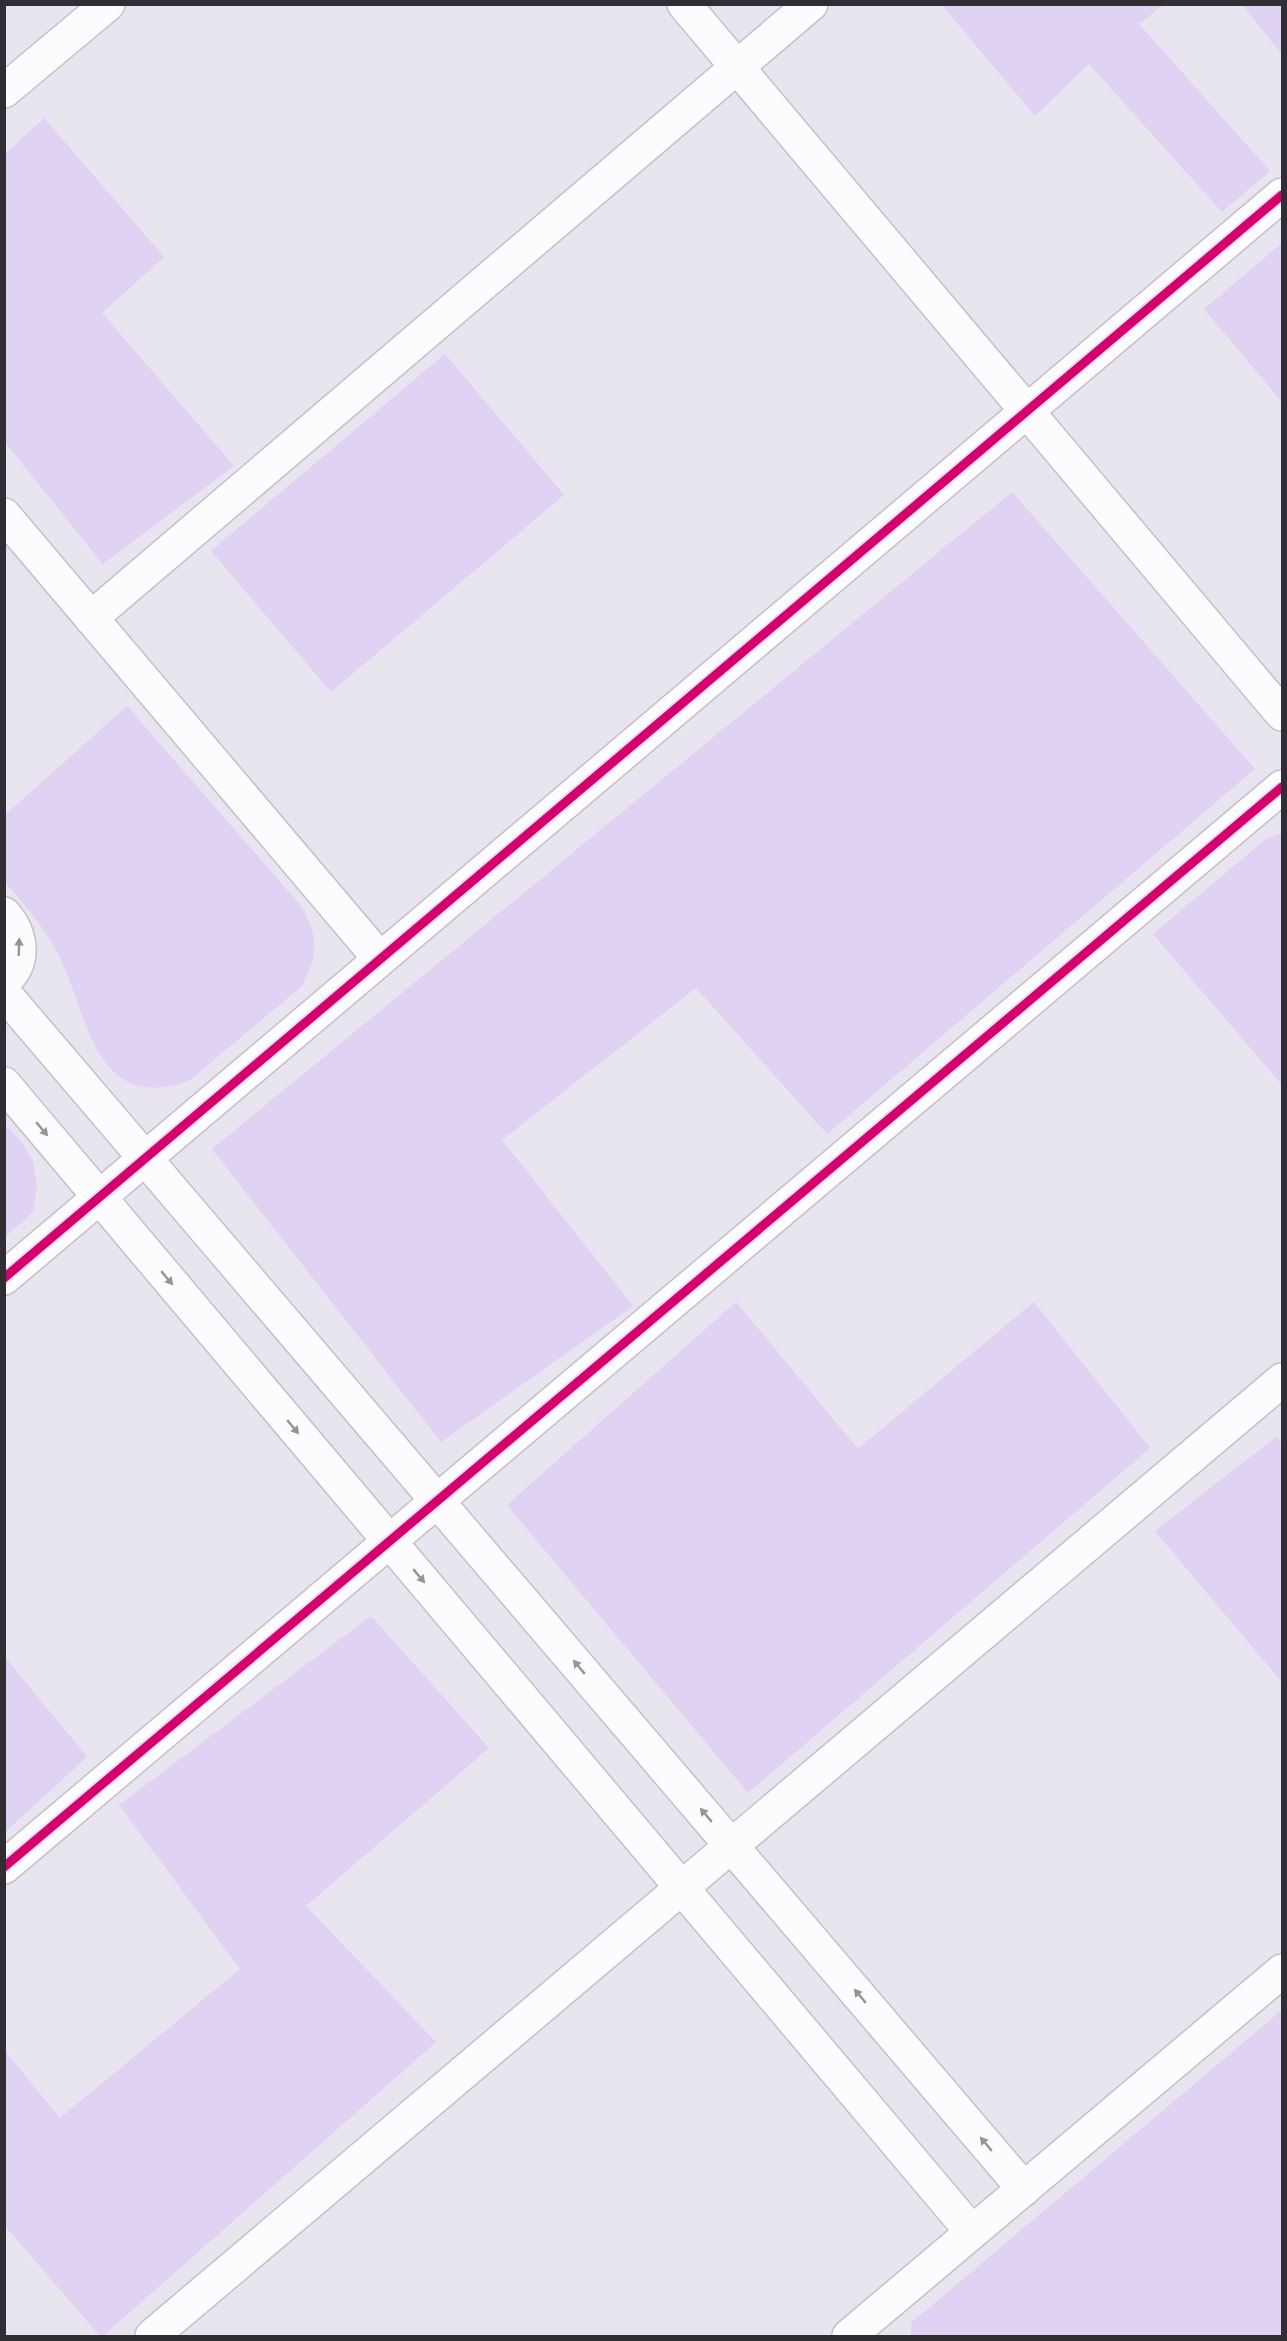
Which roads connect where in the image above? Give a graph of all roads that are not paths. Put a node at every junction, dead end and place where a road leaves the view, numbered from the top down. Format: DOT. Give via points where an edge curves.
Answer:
graph roads {
  1 [pos="108,4"];
  2 [pos="684,4"];
  3 [pos="811,4"];
  4 [pos="737,68"];
  5 [pos="4,91"];
  6 [pos="1282,195"];
  7 [pos="1027,411"];
  8 [pos="4,515"];
  9 [pos="91,618"];
  10 [pos="1282,714"];
  11 [pos="1282,787"];
  12 [pos="4,914"];
  13 [pos="380,959"];
  14 [pos="4,981"];
  15 [pos="4,993"];
  16 [pos="4,1084"];
  17 [pos="145,1159"];
  18 [pos="99,1198"];
  19 [pos="4,1278"];
  20 [pos="1282,1380"];
  21 [pos="438,1501"];
  22 [pos="390,1542"];
  23 [pos="732,1846"];
  24 [pos="4,1868"];
  25 [pos="682,1888"];
  26 [pos="1282,1971"];
  27 [pos="1024,2189"];
  28 [pos="972,2232"];
  29 [pos="152,2337"];
  30 [pos="849,2337"];
  1 -- 5 [label="street"];
  2 -- 4 [label="street"];
  3 -- 4 [label="street"];
  4 -- 7 [label="street"];
  4 -- 9 [label="street"];
  6 -- 7 [label="street"];
  7 -- 10 [label="street"];
  7 -- 13 [label="street"];
  8 -- 9 [label="street"];
  9 -- 13 [label="street"];
  11 -- 21 [label="street"];
  14 -- 12 [label="street, one-way" via="16,966 20,952 15,926"];
  13 -- 17 [label="street"];
  15 -- 17 [label="street"];
  16 -- 18 [label="street, one-way"];
  17 -- 18 [label="street"];
  17 -- 21 [label="street"];
  18 -- 19 [label="street"];
  18 -- 22 [label="street, one-way"];
  20 -- 23 [label="street"];
  21 -- 22 [label="street"];
  23 -- 21 [label="street, one-way"];
  22 -- 24 [label="street"];
  22 -- 25 [label="street, one-way"];
  23 -- 25 [label="street"];
  27 -- 23 [label="street, one-way"];
  25 -- 28 [label="street"];
  25 -- 29 [label="street"];
  26 -- 27 [label="street"];
  27 -- 28 [label="street"];
  28 -- 30 [label="street"];
}
